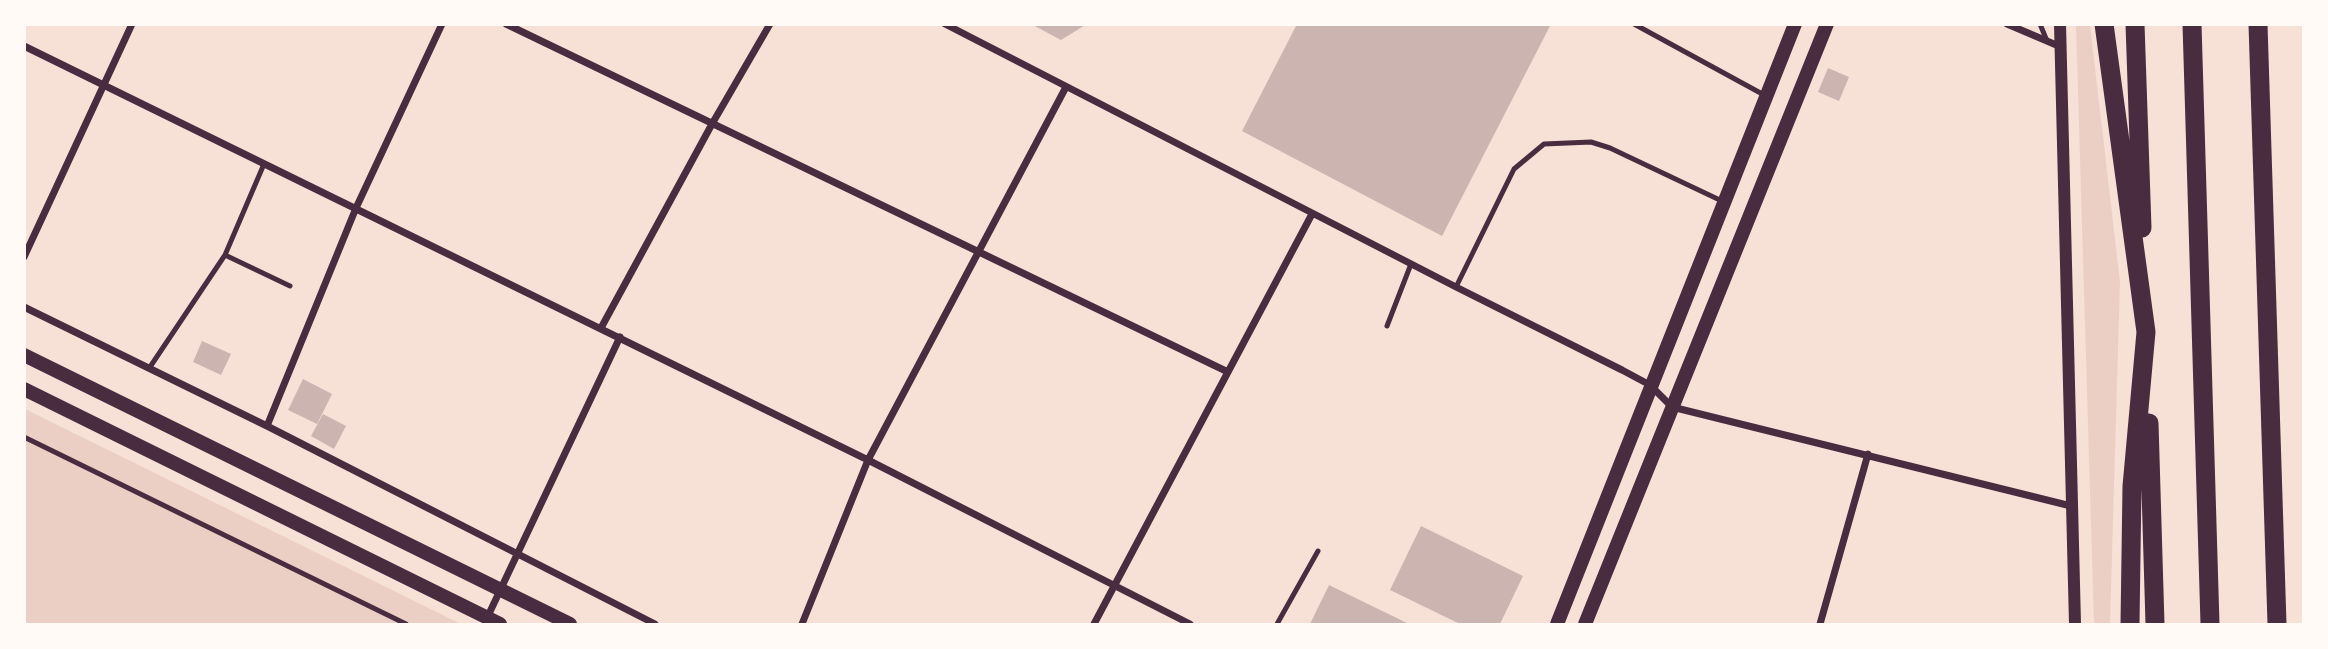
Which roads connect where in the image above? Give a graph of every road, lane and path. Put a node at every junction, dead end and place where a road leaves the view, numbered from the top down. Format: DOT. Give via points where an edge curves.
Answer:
graph roads {
  1 [pos="132,24"];
  2 [pos="442,24"];
  3 [pos="506,24"];
  4 [pos="771,24"];
  5 [pos="945,24"];
  6 [pos="1634,24"];
  7 [pos="1795,24"];
  8 [pos="1827,24"];
  9 [pos="2007,24"];
  10 [pos="2040,24"];
  11 [pos="2060,24"];
  12 [pos="2104,24"];
  13 [pos="2135,24"];
  14 [pos="2192,24"];
  15 [pos="2258,24"];
  16 [pos="2047,41"];
  17 [pos="24,46"];
  18 [pos="2061,47"];
  19 [pos="104,85"];
  20 [pos="1066,87"];
  21 [pos="1766,96"];
  22 [pos="712,124"];
  23 [pos="264,164"];
  24 [pos="1724,202"];
  25 [pos="356,208"];
  26 [pos="1312,214"];
  27 [pos="979,253"];
  28 [pos="225,255"];
  29 [pos="24,257"];
  30 [pos="1411,264"];
  31 [pos="290,286"];
  32 [pos="1456,287"];
  33 [pos="24,307"];
  34 [pos="1387,326"];
  35 [pos="601,328"];
  36 [pos="2146,332"];
  37 [pos="620,337"];
  38 [pos="24,355"];
  39 [pos="150,367"];
  40 [pos="1228,372"];
  41 [pos="1650,385"];
  42 [pos="24,389"];
  43 [pos="1672,407"];
  44 [pos="267,426"];
  45 [pos="24,437"];
  46 [pos="1868,454"];
  47 [pos="868,460"];
  48 [pos="2071,506"];
  49 [pos="2207,518"];
  50 [pos="2274,545"];
  51 [pos="1318,551"];
  52 [pos="516,553"];
  53 [pos="1114,587"];
  54 [pos="500,591"];
  55 [pos="493,621"];
  56 [pos="407,625"];
  57 [pos="570,625"];
  58 [pos="655,625"];
  59 [pos="803,625"];
  60 [pos="1094,625"];
  61 [pos="1190,625"];
  62 [pos="1278,625"];
  63 [pos="1557,625"];
  64 [pos="1585,625"];
  65 [pos="1820,625"];
  66 [pos="2075,625"];
  67 [pos="2130,625"];
  68 [pos="2155,625"];
  69 [pos="2201,625"];
  70 [pos="2210,625"];
  71 [pos="2277,625"];
  72 [pos="2285,625"];
  1 -- 19 [label="street"];
  2 -- 25 [label="street"];
  3 -- 22 [label="street"];
  4 -- 22 [label="street"];
  5 -- 20 [label="street"];
  6 -- 21 [label="lane"];
  7 -- 21 [label="main road"];
  8 -- 43 [label="main road"];
  9 -- 16 [label="street"];
  10 -- 16 [label="lane"];
  11 -- 18 [label="street"];
  12 -- 36 [label="highway"];
  13 -- 36 [label="highway"];
  14 -- 49 [label="highway"];
  15 -- 50 [label="highway"];
  16 -- 18 [label="street"];
  17 -- 19 [label="street"];
  18 -- 48 [label="street"];
  19 -- 23 [label="street"];
  19 -- 29 [label="street"];
  20 -- 26 [label="street"];
  20 -- 27 [label="street"];
  21 -- 24 [label="main road"];
  22 -- 27 [label="street"];
  22 -- 35 [label="street"];
  23 -- 25 [label="street"];
  23 -- 28 [label="lane"];
  24 -- 32 [label="lane" via="1610,148 1591,142 1544,144 1514,169"];
  24 -- 41 [label="main road"];
  25 -- 35 [label="street"];
  25 -- 44 [label="street"];
  26 -- 30 [label="street"];
  26 -- 40 [label="street"];
  27 -- 40 [label="street"];
  27 -- 47 [label="street"];
  28 -- 31 [label="lane"];
  28 -- 39 [label="lane"];
  30 -- 32 [label="street"];
  30 -- 34 [label="lane"];
  32 -- 41 [label="street"];
  33 -- 39 [label="street"];
  35 -- 37 [label="street"];
  36 -- 67 [label="highway" via="2133,485"];
  36 -- 68 [label="highway"];
  37 -- 47 [label="street"];
  37 -- 52 [label="street"];
  38 -- 54 [label="main road"];
  39 -- 44 [label="street"];
  40 -- 53 [label="street"];
  41 -- 43 [label="street"];
  41 -- 63 [label="main road"];
  42 -- 55 [label="main road"];
  43 -- 46 [label="street"];
  43 -- 64 [label="main road"];
  44 -- 52 [label="street"];
  45 -- 56 [label="lane"];
  46 -- 48 [label="street"];
  46 -- 65 [label="street"];
  47 -- 53 [label="street"];
  47 -- 59 [label="street"];
  48 -- 66 [label="street"];
  49 -- 69 [label="highway"];
  49 -- 70 [label="highway"];
  50 -- 71 [label="highway"];
  50 -- 72 [label="highway"];
  51 -- 62 [label="lane"];
  52 -- 54 [label="street"];
  52 -- 58 [label="street"];
  53 -- 60 [label="street"];
  53 -- 61 [label="street"];
  54 -- 55 [label="street"];
  54 -- 57 [label="main road"];
}
